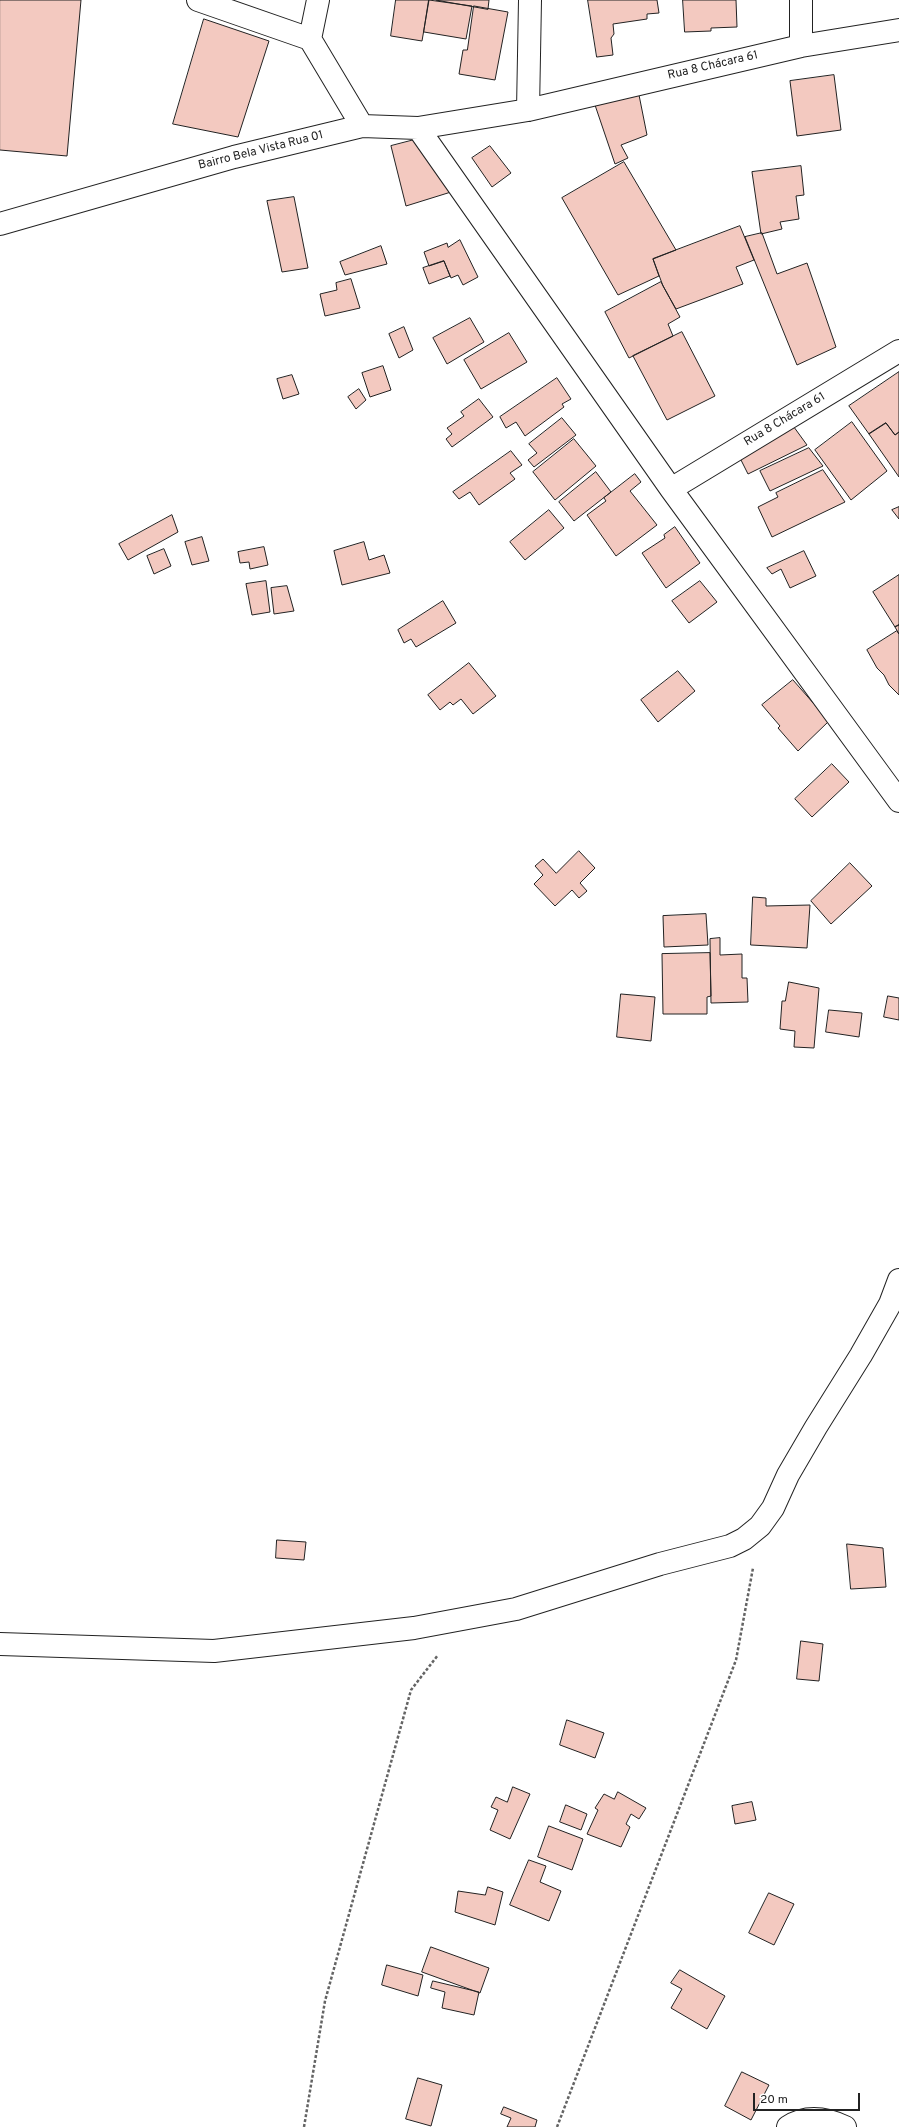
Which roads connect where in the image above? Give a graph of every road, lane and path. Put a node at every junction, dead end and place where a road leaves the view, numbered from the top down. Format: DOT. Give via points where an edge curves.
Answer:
graph roads {
  1 [pos="198,0"];
  2 [pos="318,0"];
  3 [pos="530,0"];
  4 [pos="801,0"];
  5 [pos="899,30"];
  6 [pos="310,39"];
  7 [pos="802,46"];
  8 [pos="528,110"];
  9 [pos="362,126"];
  10 [pos="418,128"];
  11 [pos="0,224"];
  12 [pos="899,350"];
  13 [pos="671,490"];
  14 [pos="899,801"];
  15 [pos="899,1280"];
  16 [pos="760,1526"];
  17 [pos="0,1644"];
  18 [pos="439,1654"];
  19 [pos="304,2127"];
  20 [pos="557,2127"];
  21 [pos="788,2127"];
  22 [pos="845,2127"];
  1 -- 6 [label="street"];
  2 -- 6 [label="street"];
  3 -- 8 [label="street"];
  4 -- 7 [label="street"];
  5 -- 7 [label="street, Rua 8 Chácara 61"];
  6 -- 9 [label="street"];
  7 -- 8 [label="street, Rua 8 Chácara 61"];
  8 -- 10 [label="street, Bairro Bela Vista Rua 01"];
  9 -- 10 [label="street, Bairro Bela Vista Rua 01"];
  9 -- 11 [label="street, Bairro Bela Vista Rua 01" via="234,157"];
  10 -- 13 [label="street"];
  12 -- 13 [label="street, Rua 8 Chácara 61"];
  13 -- 14 [label="street"];
  15 -- 16 [label="street" via="890,1304 788,1475 773,1508"];
  16 -- 17 [label="street" via="730,1546 660,1564 516,1609 414,1628 214,1651"];
  16 -- 20 [label="path" via="736,1660"];
  18 -- 19 [label="path" via="411,1690 325,2001"];
  21 -- 22 [label="street" via="806,2119 822,2119"];
}
